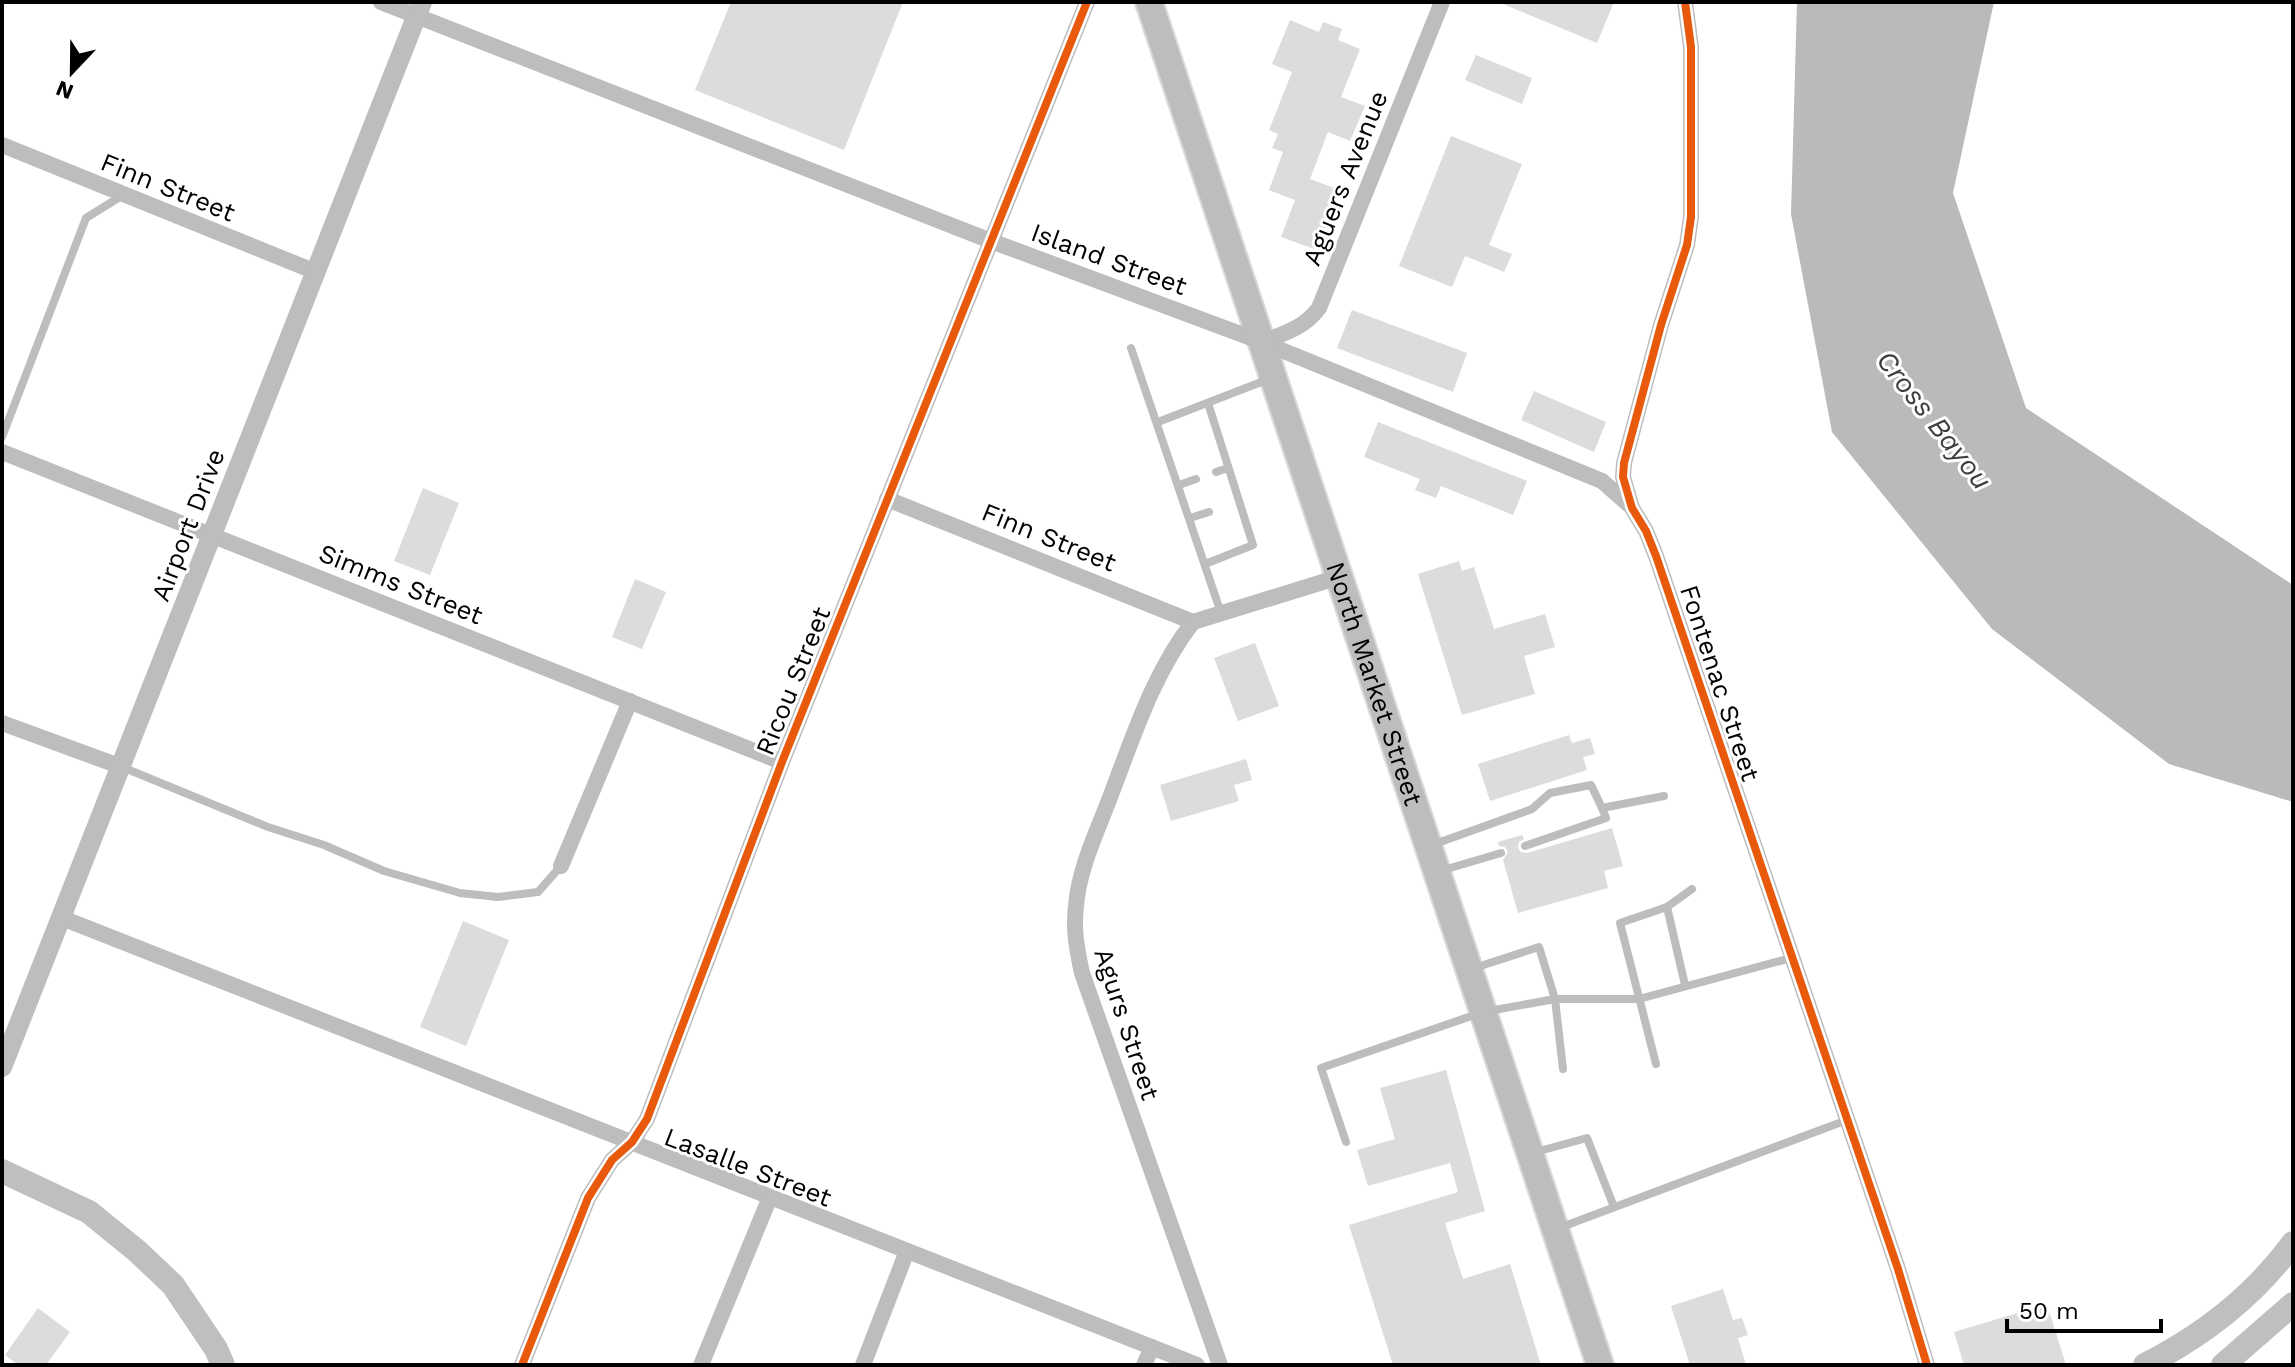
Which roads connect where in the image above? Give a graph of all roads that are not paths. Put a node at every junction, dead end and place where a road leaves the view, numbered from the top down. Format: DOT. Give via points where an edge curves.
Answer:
graph roads {
  1 [pos="381,2"];
  2 [pos="1087,2"];
  3 [pos="1149,2"];
  4 [pos="1442,2"];
  5 [pos="1685,2"];
  6 [pos="419,9"];
  7 [pos="2,145"];
  8 [pos="124,195"];
  9 [pos="991,241"];
  10 [pos="316,272"];
  11 [pos="1262,342"];
  12 [pos="1131,348"];
  13 [pos="1273,378"];
  14 [pos="1208,403"];
  15 [pos="1158,422"];
  16 [pos="2,437"];
  17 [pos="2,452"];
  18 [pos="1228,468"];
  19 [pos="1216,472"];
  20 [pos="1196,479"];
  21 [pos="1179,485"];
  22 [pos="887,499"];
  23 [pos="1239,502"];
  24 [pos="1228,505"];
  25 [pos="1632,508"];
  26 [pos="1209,512"];
  27 [pos="1190,518"];
  28 [pos="212,535"];
  29 [pos="1205,564"];
  30 [pos="1339,577"];
  31 [pos="1222,614"];
  32 [pos="1193,622"];
  33 [pos="630,701"];
  34 [pos="2,723"];
  35 [pos="782,762"];
  36 [pos="122,767"];
  37 [pos="1664,796"];
  38 [pos="1602,808"];
  39 [pos="1428,846"];
  40 [pos="1525,846"];
  41 [pos="1501,853"];
  42 [pos="561,866"];
  43 [pos="1437,872"];
  44 [pos="1692,889"];
  45 [pos="1667,907"];
  46 [pos="62,918"];
  47 [pos="1791,958"];
  48 [pos="1469,970"];
  49 [pos="1685,985"];
  50 [pos="1555,999"];
  51 [pos="1639,999"];
  52 [pos="1483,1012"];
  53 [pos="1656,1064"];
  54 [pos="2,1067"];
  55 [pos="1563,1069"];
  56 [pos="1847,1120"];
  57 [pos="632,1142"];
  58 [pos="1346,1142"];
  59 [pos="1530,1153"];
  60 [pos="2,1171"];
  61 [pos="770,1197"];
  62 [pos="1614,1207"];
  63 [pos="1555,1229"];
  64 [pos="2293,1243"];
  65 [pos="907,1251"];
  66 [pos="2293,1304"];
  67 [pos="1152,1347"];
  68 [pos="223,1365"];
  69 [pos="522,1365"];
  70 [pos="701,1365"];
  71 [pos="863,1365"];
  72 [pos="1144,1365"];
  73 [pos="1197,1365"];
  74 [pos="1220,1365"];
  75 [pos="1600,1365"];
  76 [pos="1927,1365"];
  77 [pos="2145,1365"];
  78 [pos="2223,1365"];
  1 -- 6 [label="street, Island Street"];
  2 -- 9 [label="street, Ricou Street"];
  3 -- 11 [label="main road, North Market Street"];
  4 -- 11 [label="street, Aguers Avenue" via="1319,308 1309,322"];
  5 -- 25 [label="street, Fontenac Street" via="1691,47 1691,217 1624,463 1624,488"];
  6 -- 9 [label="street, Island Street"];
  6 -- 10 [label="street, Airport Drive"];
  7 -- 8 [label="street, Finn Street"];
  8 -- 10 [label="street, Finn Street"];
  8 -- 16 [label="lane" via="86,218"];
  9 -- 11 [label="street, Island Street"];
  9 -- 22 [label="street, Ricou Street"];
  10 -- 28 [label="street, Airport Drive"];
  11 -- 13 [label="main road, North Market Street"];
  11 -- 25 [label="street, Island Street" via="1602,481"];
  12 -- 15 [label="lane"];
  13 -- 14 [label="lane"];
  13 -- 30 [label="main road, North Market Street"];
  14 -- 15 [label="lane"];
  14 -- 18 [label="lane"];
  15 -- 21 [label="lane"];
  17 -- 28 [label="street, Simms Street"];
  18 -- 19 [label="lane"];
  18 -- 23 [label="lane"];
  20 -- 21 [label="lane"];
  21 -- 27 [label="lane"];
  22 -- 32 [label="street, Finn Street"];
  22 -- 35 [label="street, Ricou Street"];
  23 -- 24 [label="lane"];
  23 -- 29 [label="lane" via="1253,545"];
  25 -- 47 [label="street, Fontenac Street" via="1656,556"];
  26 -- 27 [label="lane"];
  27 -- 29 [label="lane"];
  28 -- 33 [label="street, Simms Street"];
  28 -- 36 [label="street, Airport Drive"];
  29 -- 31 [label="lane"];
  30 -- 31 [label="street"];
  30 -- 39 [label="main road, North Market Street"];
  31 -- 32 [label="street"];
  32 -- 74 [label="street, Agurs Street" via="1153,685 1087,859 1074,930 1082,973"];
  33 -- 35 [label="street, Simms Street"];
  33 -- 42 [label="street"];
  34 -- 36 [label="street"];
  35 -- 57 [label="street, Ricou Street" via="647,1119"];
  36 -- 42 [label="lane" via="384,871 460,893 498,897 538,892"];
  36 -- 46 [label="street, Airport Drive"];
  37 -- 38 [label="lane"];
  38 -- 39 [label="lane" via="1591,785 1550,793 1532,809"];
  38 -- 40 [label="lane" via="1606,818"];
  39 -- 43 [label="main road, North Market Street"];
  41 -- 43 [label="lane"];
  43 -- 48 [label="main road, North Market Street"];
  44 -- 45 [label="lane"];
  45 -- 49 [label="lane"];
  45 -- 51 [label="lane" via="1620,923"];
  46 -- 54 [label="street, Airport Drive"];
  46 -- 57 [label="street, Lasalle Street"];
  47 -- 49 [label="lane"];
  47 -- 56 [label="street, Fontenac Street"];
  48 -- 50 [label="lane" via="1539,947"];
  48 -- 52 [label="main road, North Market Street"];
  49 -- 51 [label="lane"];
  50 -- 51 [label="lane"];
  50 -- 52 [label="lane"];
  50 -- 55 [label="lane"];
  51 -- 53 [label="lane"];
  52 -- 58 [label="lane" via="1321,1068"];
  52 -- 59 [label="main road, North Market Street"];
  56 -- 62 [label="lane"];
  56 -- 76 [label="street, Fontenac Street"];
  57 -- 61 [label="street, Lasalle Street"];
  57 -- 69 [label="street, Ricou Street" via="612,1160 588,1198"];
  59 -- 62 [label="lane" via="1587,1138"];
  59 -- 63 [label="main road, North Market Street"];
  60 -- 68 [label="main road" via="89,1212 137,1251 173,1285"];
  61 -- 65 [label="street, Lasalle Street"];
  61 -- 70 [label="street"];
  62 -- 63 [label="lane"];
  63 -- 75 [label="main road, North Market Street"];
  64 -- 77 [label="main road" via="2231,1309"];
  65 -- 67 [label="street, Lasalle Street"];
  65 -- 71 [label="street"];
  66 -- 78 [label="main road"];
  67 -- 72 [label="street"];
  67 -- 73 [label="street, Lasalle Street"];
}
